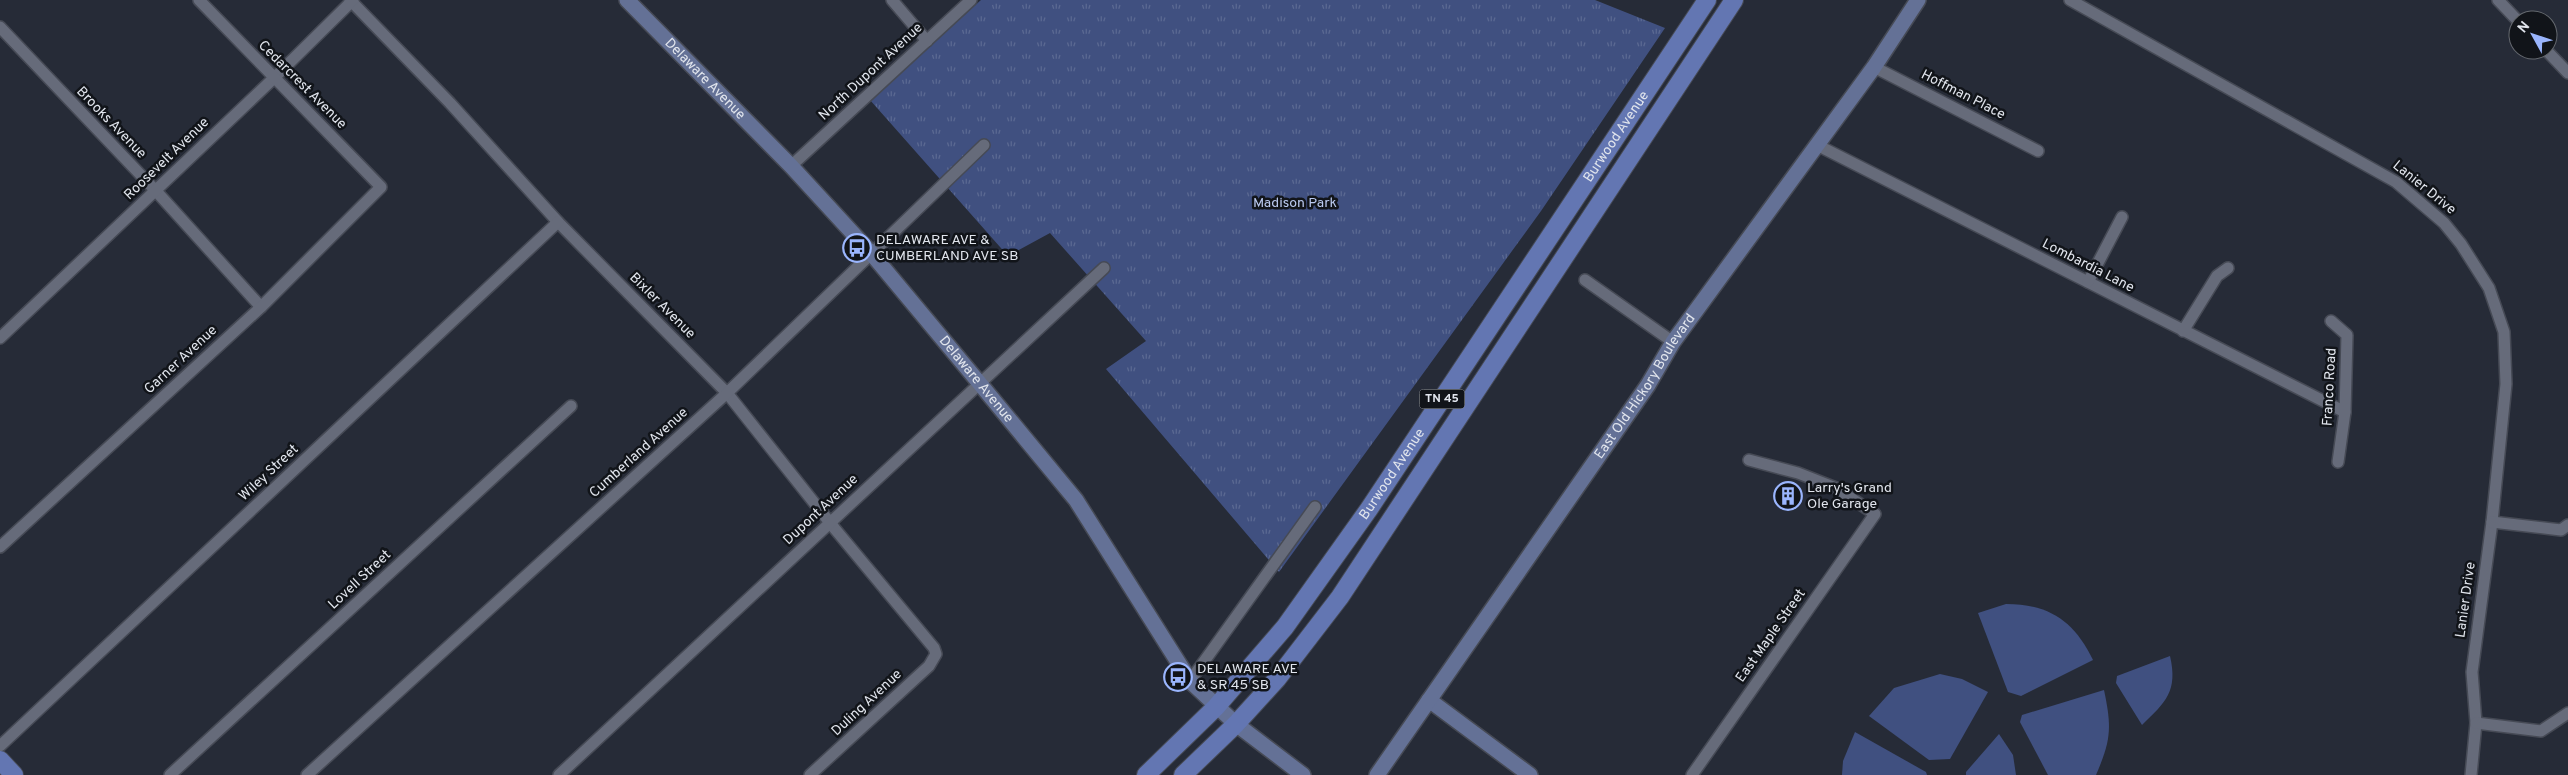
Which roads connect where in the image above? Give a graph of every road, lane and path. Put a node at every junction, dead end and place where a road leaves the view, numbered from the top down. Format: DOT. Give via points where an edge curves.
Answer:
graph roads {
  1 [pos="199,0"];
  2 [pos="352,0"];
  3 [pos="627,0"];
  4 [pos="892,0"];
  5 [pos="972,0"];
  6 [pos="1707,0"];
  7 [pos="1734,0"];
  8 [pos="1918,0"];
  9 [pos="2070,0"];
  10 [pos="2498,0"];
  11 [pos="2508,10"];
  12 [pos="0,26"];
  13 [pos="927,41"];
  14 [pos="2555,60"];
  15 [pos="1874,67"];
  16 [pos="2568,74"];
  17 [pos="274,78"];
  18 [pos="1817,144"];
  19 [pos="984,145"];
  20 [pos="2038,151"];
  21 [pos="791,166"];
  22 [pos="378,190"];
  23 [pos="156,191"];
  24 [pos="2122,217"];
  25 [pos="558,222"];
  26 [pos="871,253"];
  27 [pos="1104,268"];
  28 [pos="2228,268"];
  29 [pos="1585,280"];
  30 [pos="2088,282"];
  31 [pos="261,307"];
  32 [pos="2331,321"];
  33 [pos="2183,331"];
  34 [pos="0,338"];
  35 [pos="1673,342"];
  36 [pos="981,385"];
  37 [pos="727,393"];
  38 [pos="571,406"];
  39 [pos="2345,412"];
  40 [pos="1749,460"];
  41 [pos="2338,462"];
  42 [pos="1315,507"];
  43 [pos="830,522"];
  44 [pos="2492,522"];
  45 [pos="2568,525"];
  46 [pos="0,547"];
  47 [pos="934,648"];
  48 [pos="1190,681"];
  49 [pos="1429,700"];
  50 [pos="1216,707"];
  51 [pos="2568,713"];
  52 [pos="2476,723"];
  53 [pos="1236,724"];
  54 [pos="0,746"];
  55 [pos="0,760"];
  56 [pos="14,775"];
  57 [pos="170,775"];
  58 [pos="307,775"];
  59 [pos="559,775"];
  60 [pos="810,775"];
  61 [pos="1146,775"];
  62 [pos="1183,775"];
  63 [pos="1303,775"];
  64 [pos="1377,775"];
  65 [pos="1530,775"];
  66 [pos="1692,775"];
  67 [pos="2471,775"];
  1 -- 17 [label="street, Cedarcrest Avenue"];
  2 -- 17 [label="street, Roosevelt Avenue"];
  2 -- 25 [label="street, Bixler Avenue"];
  3 -- 21 [label="street, Delaware Avenue"];
  4 -- 13 [label="street"];
  5 -- 13 [label="street, North Dupont Avenue"];
  6 -- 50 [label="main road, Burwood Avenue / TN 45" via="1369,509 1285,627"];
  7 -- 53 [label="main road, Burwood Avenue / TN 45" via="1340,597 1277,679"];
  8 -- 15 [label="street, East Old Hickory Boulevard"];
  9 -- 44 [label="street, Lanier Drive" via="2386,175 2444,223 2461,244 2489,288 2504,332 2506,384"];
  10 -- 11 [label="street"];
  12 -- 23 [label="street, Brooks Avenue"];
  13 -- 21 [label="street, North Dupont Avenue"];
  14 -- 16 [label="street"];
  15 -- 18 [label="street, East Old Hickory Boulevard"];
  15 -- 20 [label="street, Hoffman Place"];
  17 -- 22 [label="street, Cedarcrest Avenue" via="381,187"];
  17 -- 23 [label="street, Roosevelt Avenue"];
  18 -- 30 [label="street, Lombardia Lane"];
  18 -- 35 [label="street, East Old Hickory Boulevard"];
  19 -- 26 [label="street, Cumberland Avenue"];
  21 -- 26 [label="street, Delaware Avenue"];
  22 -- 31 [label="street, Garner Avenue"];
  23 -- 31 [label="street, Brooks Avenue"];
  23 -- 34 [label="street, Roosevelt Avenue"];
  24 -- 30 [label="street"];
  25 -- 37 [label="street, Bixler Avenue"];
  25 -- 54 [label="street, Wiley Street"];
  26 -- 36 [label="street, Delaware Avenue"];
  26 -- 37 [label="street, Cumberland Avenue"];
  27 -- 36 [label="street, Dupont Avenue"];
  28 -- 33 [label="street" via="2217,276"];
  29 -- 35 [label="street"];
  30 -- 33 [label="street, Lombardia Lane"];
  31 -- 46 [label="street, Garner Avenue"];
  32 -- 39 [label="street, Franco Road" via="2347,335"];
  33 -- 39 [label="street, Lombardia Lane"];
  35 -- 49 [label="street, East Old Hickory Boulevard" via="1648,385"];
  36 -- 43 [label="street, Dupont Avenue"];
  36 -- 48 [label="street, Delaware Avenue" via="1076,500"];
  37 -- 43 [label="street, Bixler Avenue"];
  37 -- 58 [label="street, Cumberland Avenue"];
  38 -- 57 [label="street, Lovell Street"];
  39 -- 41 [label="street, Franco Road"];
  40 -- 66 [label="street, East Maple Street" via="1798,473 1836,488 1874,514"];
  42 -- 48 [label="street"];
  43 -- 47 [label="street, Bixler Avenue"];
  43 -- 59 [label="street, Dupont Avenue"];
  44 -- 45 [label="street" via="2561,530"];
  44 -- 52 [label="street, Lanier Drive" via="2472,672"];
  47 -- 60 [label="street, Duling Avenue" via="936,654 929,666"];
  48 -- 50 [label="street, Delaware Avenue"];
  49 -- 64 [label="street, East Old Hickory Boulevard"];
  49 -- 65 [label="street"];
  50 -- 53 [label="street, Delaware Avenue"];
  50 -- 61 [label="main road, Burwood Avenue / TN 45"];
  51 -- 52 [label="street" via="2541,731"];
  52 -- 67 [label="street, Lanier Drive"];
  53 -- 62 [label="main road, Burwood Avenue / TN 45"];
  53 -- 63 [label="street, Delaware Avenue"];
  55 -- 56 [label="main road"];
}
